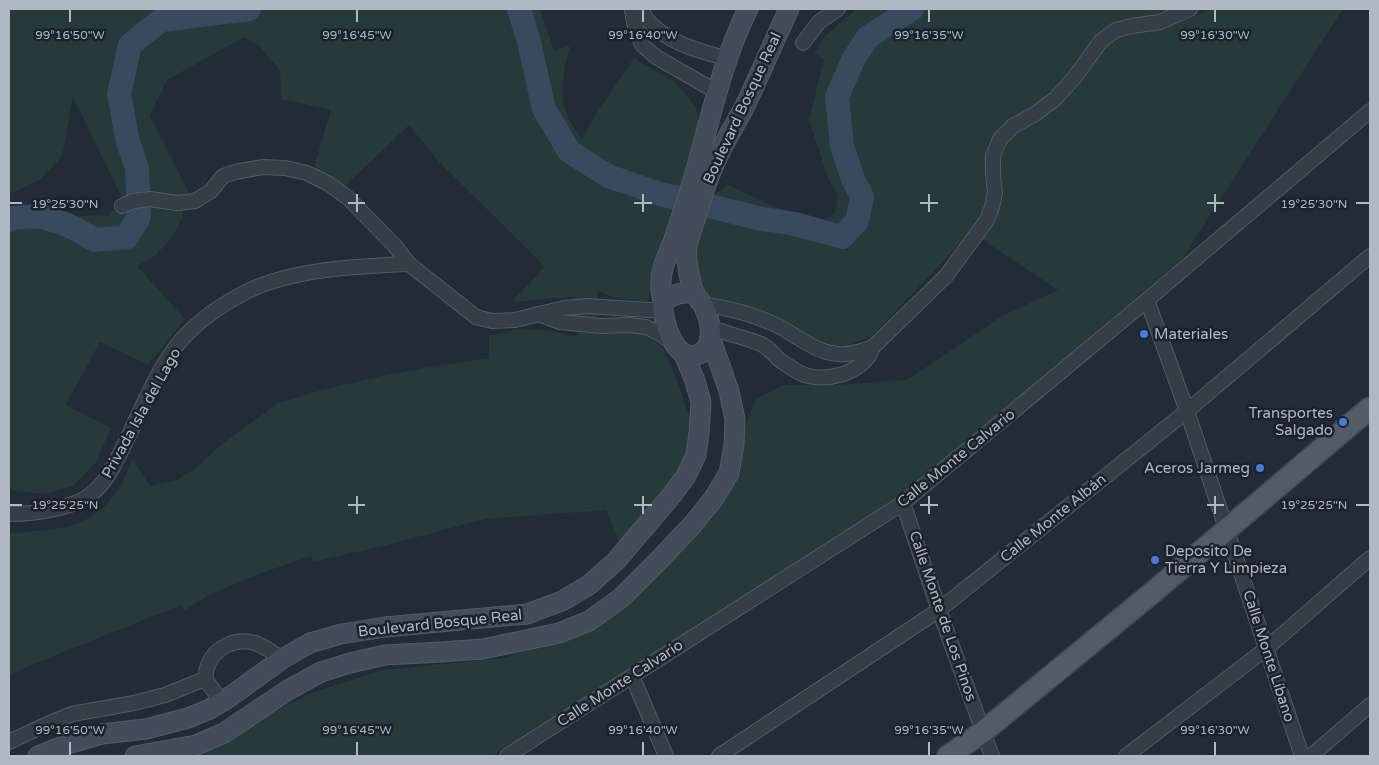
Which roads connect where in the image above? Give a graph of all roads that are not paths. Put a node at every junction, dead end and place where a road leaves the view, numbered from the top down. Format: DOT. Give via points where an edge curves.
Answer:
graph roads {
  1 [pos="632,9"];
  2 [pos="641,9"];
  3 [pos="748,9"];
  4 [pos="789,9"];
  5 [pos="838,9"];
  6 [pos="1190,9"];
  7 [pos="678,42"];
  8 [pos="803,43"];
  9 [pos="728,59"];
  10 [pos="668,64"];
  11 [pos="717,92"];
  12 [pos="1370,111"];
  13 [pos="700,179"];
  14 [pos="128,204"];
  15 [pos="680,244"];
  16 [pos="1370,256"];
  17 [pos="410,264"];
  18 [pos="699,299"];
  19 [pos="1147,300"];
  20 [pos="663,306"];
  21 [pos="538,314"];
  22 [pos="772,323"];
  23 [pos="710,332"];
  24 [pos="763,345"];
  25 [pos="873,347"];
  26 [pos="681,350"];
  27 [pos="1370,408"];
  28 [pos="1187,411"];
  29 [pos="904,503"];
  30 [pos="9,514"];
  31 [pos="1227,529"];
  32 [pos="1370,558"];
  33 [pos="938,610"];
  34 [pos="1267,648"];
  35 [pos="282,659"];
  36 [pos="632,676"];
  37 [pos="205,679"];
  38 [pos="222,702"];
  39 [pos="1370,705"];
  40 [pos="984,731"];
  41 [pos="9,742"];
  42 [pos="38,756"];
  43 [pos="135,756"];
  44 [pos="507,756"];
  45 [pos="666,756"];
  46 [pos="719,756"];
  47 [pos="948,756"];
  48 [pos="992,756"];
  49 [pos="1126,756"];
  50 [pos="1302,756"];
  51 [pos="1310,756"];
  1 -- 10 [label="street" via="642,45"];
  2 -- 7 [label="street" via="648,22"];
  3 -- 9 [label="street, Boulevard Bosque Real"];
  4 -- 13 [label="street, Boulevard Bosque Real" via="745,106 717,157"];
  5 -- 8 [label="street" via="819,22"];
  6 -- 25 [label="street" via="1160,22 1116,30 1101,41 1055,99 1013,126 1000,139 993,156 995,192 987,220 946,276"];
  7 -- 9 [label="street"];
  7 -- 10 [label="street"];
  9 -- 11 [label="street, Boulevard Bosque Real"];
  10 -- 11 [label="street"];
  11 -- 13 [label="street, Boulevard Bosque Real"];
  12 -- 19 [label="street, Calle Monte Calvario"];
  13 -- 15 [label="street, Boulevard Bosque Real"];
  14 -- 17 [label="street" via="150,199 177,203 195,201 211,191 223,176 235,172 263,167 307,172 348,198"];
  15 -- 18 [label="street, Boulevard Bosque Real"];
  15 -- 20 [label="street, Boulevard Bosque Real" via="664,260 660,282"];
  16 -- 28 [label="street, Calle Monte Albán"];
  17 -- 21 [label="street" via="476,317 492,321 515,320"];
  17 -- 30 [label="street, Privada Isla del Lago" via="290,276 251,290 215,310 191,330 172,353 110,474 94,492 54,510"];
  18 -- 20 [label="street" via="691,293 676,294"];
  18 -- 22 [label="street"];
  18 -- 23 [label="street" via="705,308"];
  19 -- 28 [label="street, Calle Monte Líbano"];
  19 -- 29 [label="street, Calle Monte Calvario"];
  20 -- 21 [label="street" via="587,306"];
  20 -- 26 [label="street" via="671,337"];
  21 -- 26 [label="street" via="560,322 646,328 659,333"];
  22 -- 24 [label="street" via="774,333"];
  22 -- 25 [label="street" via="819,350 834,354 861,352"];
  23 -- 24 [label="street"];
  23 -- 26 [label="street" via="708,344 702,352"];
  23 -- 43 [label="street, Boulevard Bosque Real" via="735,419 729,473 694,522 621,598 589,621 559,633 484,648 384,655 321,672 224,733 196,745"];
  24 -- 25 [label="street" via="800,373 828,377 858,367 870,356"];
  26 -- 35 [label="street, Boulevard Bosque Real" via="701,402 696,455 672,495 615,562 589,585 562,601 527,614 341,634 310,643"];
  27 -- 31 [label="main road"];
  28 -- 31 [label="street, Calle Monte Líbano"];
  28 -- 33 [label="street, Calle Monte Albán"];
  29 -- 33 [label="street, Calle Monte de Los Pinos"];
  29 -- 36 [label="street, Calle Monte Calvario"];
  31 -- 34 [label="street, Calle Monte Líbano"];
  31 -- 40 [label="main road"];
  32 -- 34 [label="street"];
  33 -- 40 [label="street, Calle Monte de Los Pinos"];
  33 -- 46 [label="street, Calle Monte Albán"];
  34 -- 49 [label="street"];
  34 -- 50 [label="street, Calle Monte Líbano"];
  35 -- 37 [label="street" via="256,643 232,643 220,648 212,658"];
  35 -- 38 [label="street, Boulevard Bosque Real"];
  36 -- 44 [label="street, Calle Monte Calvario"];
  36 -- 45 [label="street"];
  37 -- 38 [label="street"];
  37 -- 41 [label="street" via="165,695 72,714"];
  38 -- 42 [label="street, Boulevard Bosque Real" via="188,718 146,729 102,734"];
  39 -- 51 [label="street"];
  40 -- 47 [label="main road"];
  40 -- 48 [label="street, Calle Monte de Los Pinos"];
}
